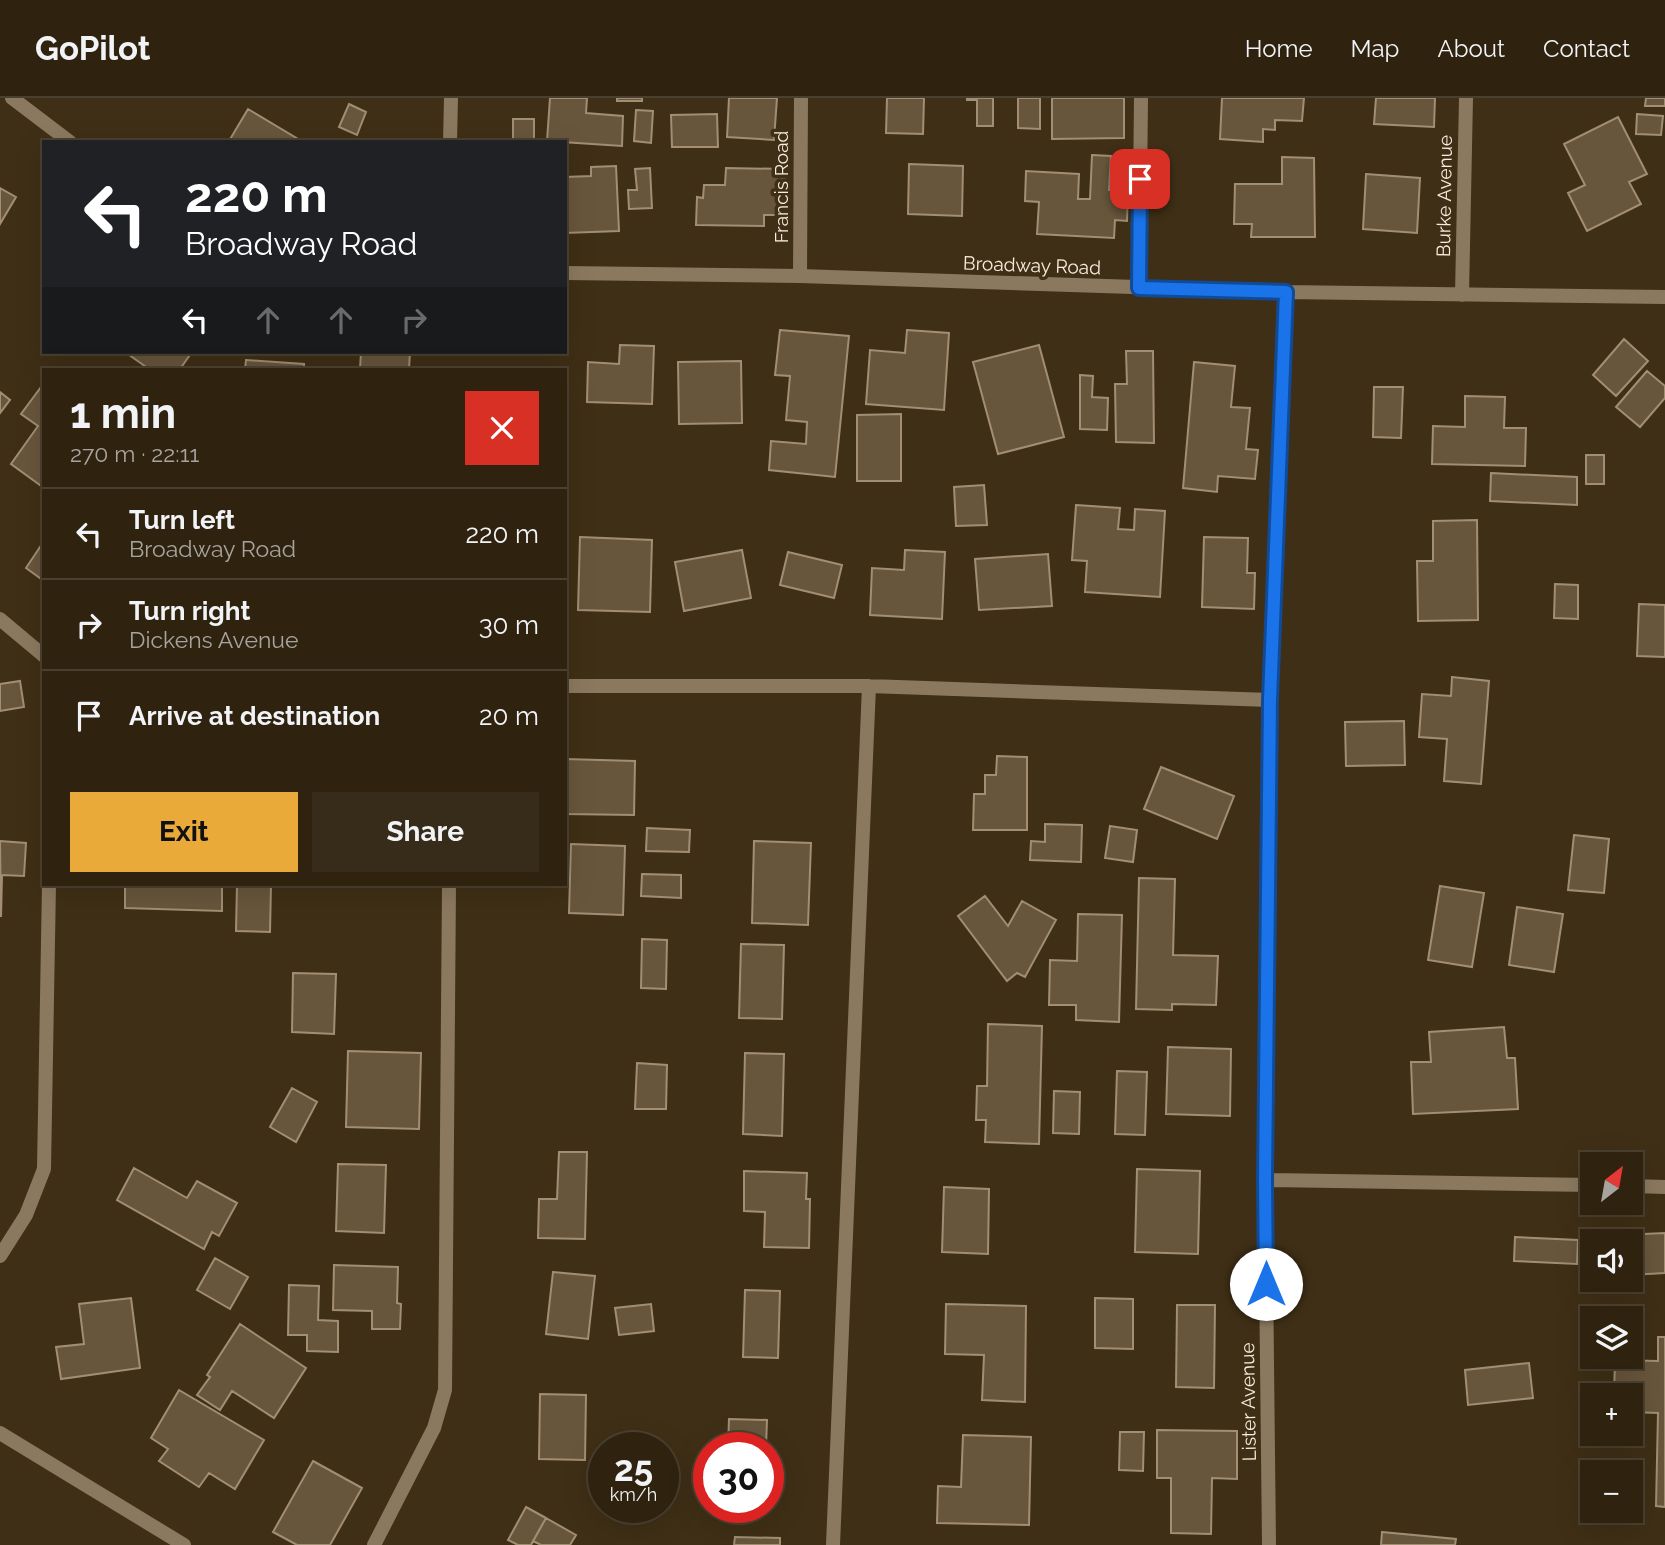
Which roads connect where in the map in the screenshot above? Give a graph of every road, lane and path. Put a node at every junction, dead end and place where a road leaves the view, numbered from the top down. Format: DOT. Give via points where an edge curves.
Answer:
graph roads {
  1 [pos="12,98"];
  2 [pos="451,98"];
  3 [pos="801,98"];
  4 [pos="1141,98"];
  5 [pos="1466,98"];
  6 [pos="67,140"];
  7 [pos="450,140"];
  8 [pos="567,273"];
  9 [pos="800,276"];
  10 [pos="1139,288"];
  11 [pos="1286,292"];
  12 [pos="1462,295"];
  13 [pos="1665,297"];
  14 [pos="0,619"];
  15 [pos="42,654"];
  16 [pos="869,686"];
  17 [pos="567,687"];
  18 [pos="1270,700"];
  19 [pos="49,886"];
  20 [pos="449,886"];
  21 [pos="1265,1180"];
  22 [pos="1580,1185"];
  23 [pos="1643,1186"];
  24 [pos="1665,1186"];
  25 [pos="0,1256"];
  26 [pos="0,1433"];
  27 [pos="184,1545"];
  28 [pos="374,1545"];
  29 [pos="833,1545"];
  30 [pos="1269,1545"];
  1 -- 6 [label="street"];
  2 -- 7 [label="street"];
  3 -- 9 [label="street, Francis Road"];
  4 -- 10 [label="street"];
  5 -- 12 [label="street, Burke Avenue"];
  8 -- 9 [label="street, Broadway Road"];
  9 -- 10 [label="street, Broadway Road"];
  10 -- 11 [label="street, Broadway Road"];
  11 -- 12 [label="street, Broadway Road"];
  11 -- 18 [label="street, Lister Avenue"];
  12 -- 13 [label="street, Broadway Road"];
  14 -- 15 [label="street"];
  16 -- 17 [label="street"];
  16 -- 18 [label="street"];
  16 -- 29 [label="street"];
  18 -- 21 [label="street, Lister Avenue"];
  19 -- 25 [label="street" via="44,1169 26,1215"];
  20 -- 28 [label="street" via="445,1390 434,1428"];
  21 -- 22 [label="street"];
  21 -- 30 [label="street, Lister Avenue"];
  23 -- 24 [label="street"];
  26 -- 27 [label="street"];
}
